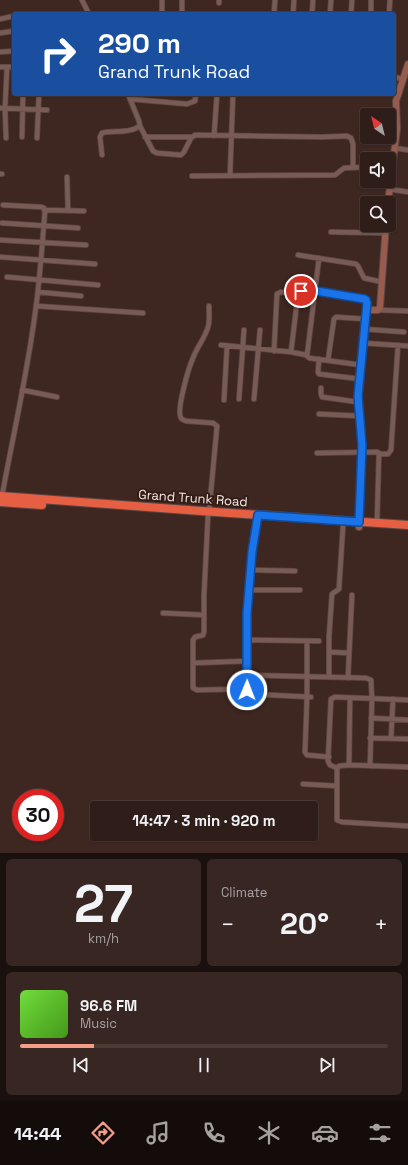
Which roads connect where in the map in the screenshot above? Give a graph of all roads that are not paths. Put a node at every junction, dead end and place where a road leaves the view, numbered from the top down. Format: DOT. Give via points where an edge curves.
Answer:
graph roads {
  1 [pos="82,0"];
  2 [pos="162,0"];
  3 [pos="182,0"];
  4 [pos="274,0"];
  5 [pos="294,0"];
  6 [pos="313,0"];
  7 [pos="331,0"];
  8 [pos="352,0"];
  9 [pos="371,0"];
  10 [pos="390,0"];
  11 [pos="182,11"];
  12 [pos="88,12"];
  13 [pos="162,12"];
  14 [pos="274,12"];
  15 [pos="293,12"];
  16 [pos="312,12"];
  17 [pos="330,12"];
  18 [pos="351,12"];
  19 [pos="370,12"];
  20 [pos="389,12"];
  21 [pos="12,16"];
  22 [pos="0,19"];
  23 [pos="12,31"];
  24 [pos="0,33"];
  25 [pos="12,51"];
  26 [pos="0,52"];
  27 [pos="12,66"];
  28 [pos="0,67"];
  29 [pos="8,67"];
  30 [pos="407,68"];
  31 [pos="396,77"];
  32 [pos="403,79"];
  33 [pos="23,96"];
  34 [pos="39,96"];
  35 [pos="129,96"];
  36 [pos="196,96"];
  37 [pos="217,96"];
  38 [pos="234,96"];
  39 [pos="130,99"];
  40 [pos="3,108"];
  41 [pos="22,109"];
  42 [pos="38,110"];
  43 [pos="47,110"];
  44 [pos="140,126"];
  45 [pos="214,136"];
  46 [pos="232,136"];
  47 [pos="22,137"];
  48 [pos="145,137"];
  49 [pos="192,137"];
  50 [pos="6,138"];
  51 [pos="37,138"];
  52 [pos="395,148"];
  53 [pos="408,150"];
  54 [pos="394,152"];
  55 [pos="102,155"];
  56 [pos="352,167"];
  57 [pos="360,167"];
  58 [pos="192,176"];
  59 [pos="230,176"];
  60 [pos="68,177"];
  61 [pos="389,189"];
  62 [pos="408,192"];
  63 [pos="388,196"];
  64 [pos="2,205"];
  65 [pos="44,210"];
  66 [pos="68,210"];
  67 [pos="84,211"];
  68 [pos="2,223"];
  69 [pos="44,226"];
  70 [pos="78,228"];
  71 [pos="331,232"];
  72 [pos="385,233"];
  73 [pos="0,240"];
  74 [pos="43,242"];
  75 [pos="86,245"];
  76 [pos="298,255"];
  77 [pos="0,257"];
  78 [pos="319,258"];
  79 [pos="41,260"];
  80 [pos="95,264"];
  81 [pos="7,277"];
  82 [pos="40,279"];
  83 [pos="382,282"];
  84 [pos="98,285"];
  85 [pos="316,291"];
  86 [pos="38,292"];
  87 [pos="298,294"];
  88 [pos="81,296"];
  89 [pos="36,306"];
  90 [pos="209,306"];
  91 [pos="378,310"];
  92 [pos="408,311"];
  93 [pos="367,312"];
  94 [pos="143,313"];
  95 [pos="365,320"];
  96 [pos="364,329"];
  97 [pos="244,330"];
  98 [pos="260,330"];
  99 [pos="404,332"];
  100 [pos="363,343"];
  101 [pos="221,345"];
  102 [pos="398,345"];
  103 [pos="227,346"];
  104 [pos="408,346"];
  105 [pos="242,348"];
  106 [pos="259,350"];
  107 [pos="274,351"];
  108 [pos="291,352"];
  109 [pos="306,355"];
  110 [pos="319,359"];
  111 [pos="328,360"];
  112 [pos="361,365"];
  113 [pos="360,379"];
  114 [pos="321,388"];
  115 [pos="22,390"];
  116 [pos="57,397"];
  117 [pos="239,399"];
  118 [pos="254,399"];
  119 [pos="224,400"];
  120 [pos="358,402"];
  121 [pos="319,414"];
  122 [pos="360,416"];
  123 [pos="362,452"];
  124 [pos="318,453"];
  125 [pos="380,454"];
  126 [pos="1,498"];
  127 [pos="204,514"];
  128 [pos="257,517"];
  129 [pos="377,523"];
  130 [pos="359,524"];
  131 [pos="408,525"];
  132 [pos="343,526"];
  133 [pos="408,530"];
  134 [pos="251,570"];
  135 [pos="295,571"];
  136 [pos="249,590"];
  137 [pos="300,590"];
  138 [pos="352,595"];
  139 [pos="163,613"];
  140 [pos="204,615"];
  141 [pos="247,640"];
  142 [pos="307,641"];
  143 [pos="319,641"];
  144 [pos="329,652"];
  145 [pos="349,653"];
  146 [pos="247,661"];
  147 [pos="193,663"];
  148 [pos="247,675"];
  149 [pos="308,676"];
  150 [pos="329,677"];
  151 [pos="348,678"];
  152 [pos="246,689"];
  153 [pos="309,697"];
  154 [pos="350,698"];
  155 [pos="372,699"];
  156 [pos="393,700"];
  157 [pos="408,700"];
  158 [pos="371,718"];
  159 [pos="392,719"];
  160 [pos="408,720"];
  161 [pos="370,738"];
  162 [pos="391,739"];
  163 [pos="408,739"];
  164 [pos="329,757"];
  165 [pos="349,765"];
  166 [pos="370,766"];
  167 [pos="408,767"];
  168 [pos="337,768"];
  169 [pos="303,784"];
  170 [pos="337,786"];
  171 [pos="408,826"];
  1 -- 12 [label="street"];
  2 -- 13 [label="street"];
  3 -- 11 [label="street"];
  4 -- 14 [label="street"];
  5 -- 15 [label="street"];
  6 -- 16 [label="street"];
  7 -- 17 [label="street"];
  8 -- 18 [label="street"];
  9 -- 19 [label="street"];
  10 -- 20 [label="street"];
  21 -- 22 [label="street"];
  23 -- 24 [label="street"];
  25 -- 26 [label="street"];
  27 -- 29 [label="street"];
  28 -- 29 [label="street"];
  29 -- 40 [label="street"];
  30 -- 32 [label="street"];
  31 -- 32 [label="street"];
  32 -- 52 [label="street" via="396,101 398,125"];
  33 -- 41 [label="street"];
  34 -- 42 [label="street"];
  35 -- 39 [label="street"];
  36 -- 39 [label="street" via="195,102 187,104"];
  37 -- 45 [label="street"];
  38 -- 46 [label="street"];
  39 -- 44 [label="street"];
  40 -- 41 [label="street"];
  40 -- 50 [label="street"];
  41 -- 42 [label="street"];
  41 -- 47 [label="street"];
  42 -- 43 [label="street"];
  42 -- 51 [label="street"];
  44 -- 48 [label="street"];
  44 -- 55 [label="street" via="135,129 102,133"];
  45 -- 46 [label="street"];
  45 -- 49 [label="street"];
  46 -- 56 [label="street" via="347,136 353,144"];
  46 -- 59 [label="street"];
  48 -- 49 [label="street"];
  48 -- 49 [label="street" via="155,152 180,155"];
  52 -- 53 [label="street"];
  52 -- 54 [label="street"];
  56 -- 57 [label="street"];
  56 -- 59 [label="street" via="344,168 335,175"];
  58 -- 59 [label="street"];
  60 -- 66 [label="street"];
  61 -- 62 [label="street"];
  61 -- 63 [label="street"];
  64 -- 65 [label="street" via="41,207"];
  65 -- 66 [label="street"];
  65 -- 69 [label="street"];
  66 -- 67 [label="street"];
  68 -- 69 [label="street"];
  69 -- 70 [label="street"];
  69 -- 74 [label="street"];
  71 -- 72 [label="street"];
  72 -- 83 [label="street"];
  73 -- 74 [label="street"];
  74 -- 75 [label="street"];
  74 -- 79 [label="street"];
  76 -- 78 [label="street"];
  77 -- 79 [label="street"];
  78 -- 83 [label="street" via="357,265 364,278"];
  78 -- 85 [label="street"];
  79 -- 80 [label="street"];
  79 -- 82 [label="street"];
  81 -- 82 [label="street"];
  82 -- 84 [label="street"];
  82 -- 86 [label="street"];
  83 -- 91 [label="street"];
  85 -- 87 [label="street" via="303,290"];
  85 -- 93 [label="street" via="364,299 367,301"];
  85 -- 109 [label="street"];
  86 -- 88 [label="street"];
  86 -- 89 [label="street"];
  87 -- 107 [label="street" via="277,294"];
  87 -- 108 [label="street"];
  89 -- 94 [label="street"];
  89 -- 115 [label="street"];
  90 -- 127 [label="street" via="208,327 189,369 180,411 181,418 186,421 213,423 217,426"];
  91 -- 92 [label="street"];
  91 -- 93 [label="street"];
  93 -- 95 [label="street"];
  95 -- 96 [label="street"];
  95 -- 111 [label="street" via="334,318"];
  96 -- 99 [label="street"];
  96 -- 100 [label="street"];
  97 -- 105 [label="street"];
  98 -- 106 [label="street"];
  100 -- 102 [label="street"];
  100 -- 112 [label="street"];
  101 -- 103 [label="street"];
  102 -- 104 [label="street"];
  102 -- 125 [label="street" via="391,450 388,454"];
  103 -- 105 [label="street"];
  103 -- 119 [label="street"];
  105 -- 106 [label="street"];
  105 -- 117 [label="street"];
  106 -- 107 [label="street"];
  106 -- 118 [label="street"];
  107 -- 108 [label="street"];
  108 -- 109 [label="street"];
  109 -- 110 [label="street" via="308,358"];
  110 -- 111 [label="street"];
  110 -- 113 [label="street" via="319,374"];
  111 -- 112 [label="street"];
  112 -- 113 [label="street"];
  113 -- 120 [label="street"];
  114 -- 120 [label="street" via="323,397"];
  115 -- 116 [label="street"];
  115 -- 126 [label="street"];
  120 -- 122 [label="street"];
  121 -- 122 [label="street"];
  122 -- 123 [label="street"];
  123 -- 124 [label="street"];
  123 -- 125 [label="street"];
  123 -- 130 [label="street"];
  125 -- 129 [label="street"];
  126 -- 127 [label="highway, Grand Trunk Road"];
  127 -- 128 [label="highway, Grand Trunk Road"];
  127 -- 140 [label="street"];
  128 -- 130 [label="highway, Grand Trunk Road"];
  128 -- 132 [label="highway, Grand Trunk Road"];
  128 -- 134 [label="street"];
  129 -- 130 [label="highway, Grand Trunk Road"];
  129 -- 131 [label="highway, Grand Trunk Road"];
  130 -- 132 [label="highway, Grand Trunk Road"];
  130 -- 133 [label="highway, Grand Trunk Road"];
  132 -- 144 [label="street" via="339,589 332,594"];
  134 -- 135 [label="street"];
  134 -- 136 [label="street"];
  136 -- 137 [label="street"];
  136 -- 141 [label="street"];
  138 -- 145 [label="street"];
  139 -- 140 [label="street"];
  140 -- 147 [label="street" via="203,634 193,638"];
  141 -- 142 [label="street"];
  141 -- 146 [label="street"];
  142 -- 143 [label="street"];
  142 -- 149 [label="street"];
  144 -- 145 [label="street"];
  144 -- 150 [label="street"];
  145 -- 151 [label="street"];
  146 -- 147 [label="street"];
  146 -- 148 [label="street"];
  147 -- 152 [label="street" via="193,686 196,690"];
  148 -- 149 [label="street"];
  148 -- 152 [label="street"];
  149 -- 150 [label="street"];
  149 -- 153 [label="street"];
  150 -- 151 [label="street"];
  151 -- 155 [label="street" via="370,680"];
  152 -- 153 [label="street" via="250,694"];
  153 -- 164 [label="street" via="305,752 307,755"];
  154 -- 155 [label="street"];
  154 -- 164 [label="street" via="331,699"];
  154 -- 165 [label="street"];
  155 -- 156 [label="street"];
  155 -- 158 [label="street"];
  156 -- 157 [label="street"];
  156 -- 159 [label="street"];
  158 -- 159 [label="street"];
  158 -- 161 [label="street"];
  159 -- 160 [label="street"];
  159 -- 162 [label="street"];
  161 -- 162 [label="street"];
  161 -- 166 [label="street"];
  162 -- 163 [label="street"];
  164 -- 168 [label="street" via="330,766"];
  165 -- 166 [label="street"];
  165 -- 168 [label="street"];
  166 -- 167 [label="street"];
  168 -- 170 [label="street"];
  169 -- 170 [label="street"];
  170 -- 171 [label="street" via="339,821"];
}
